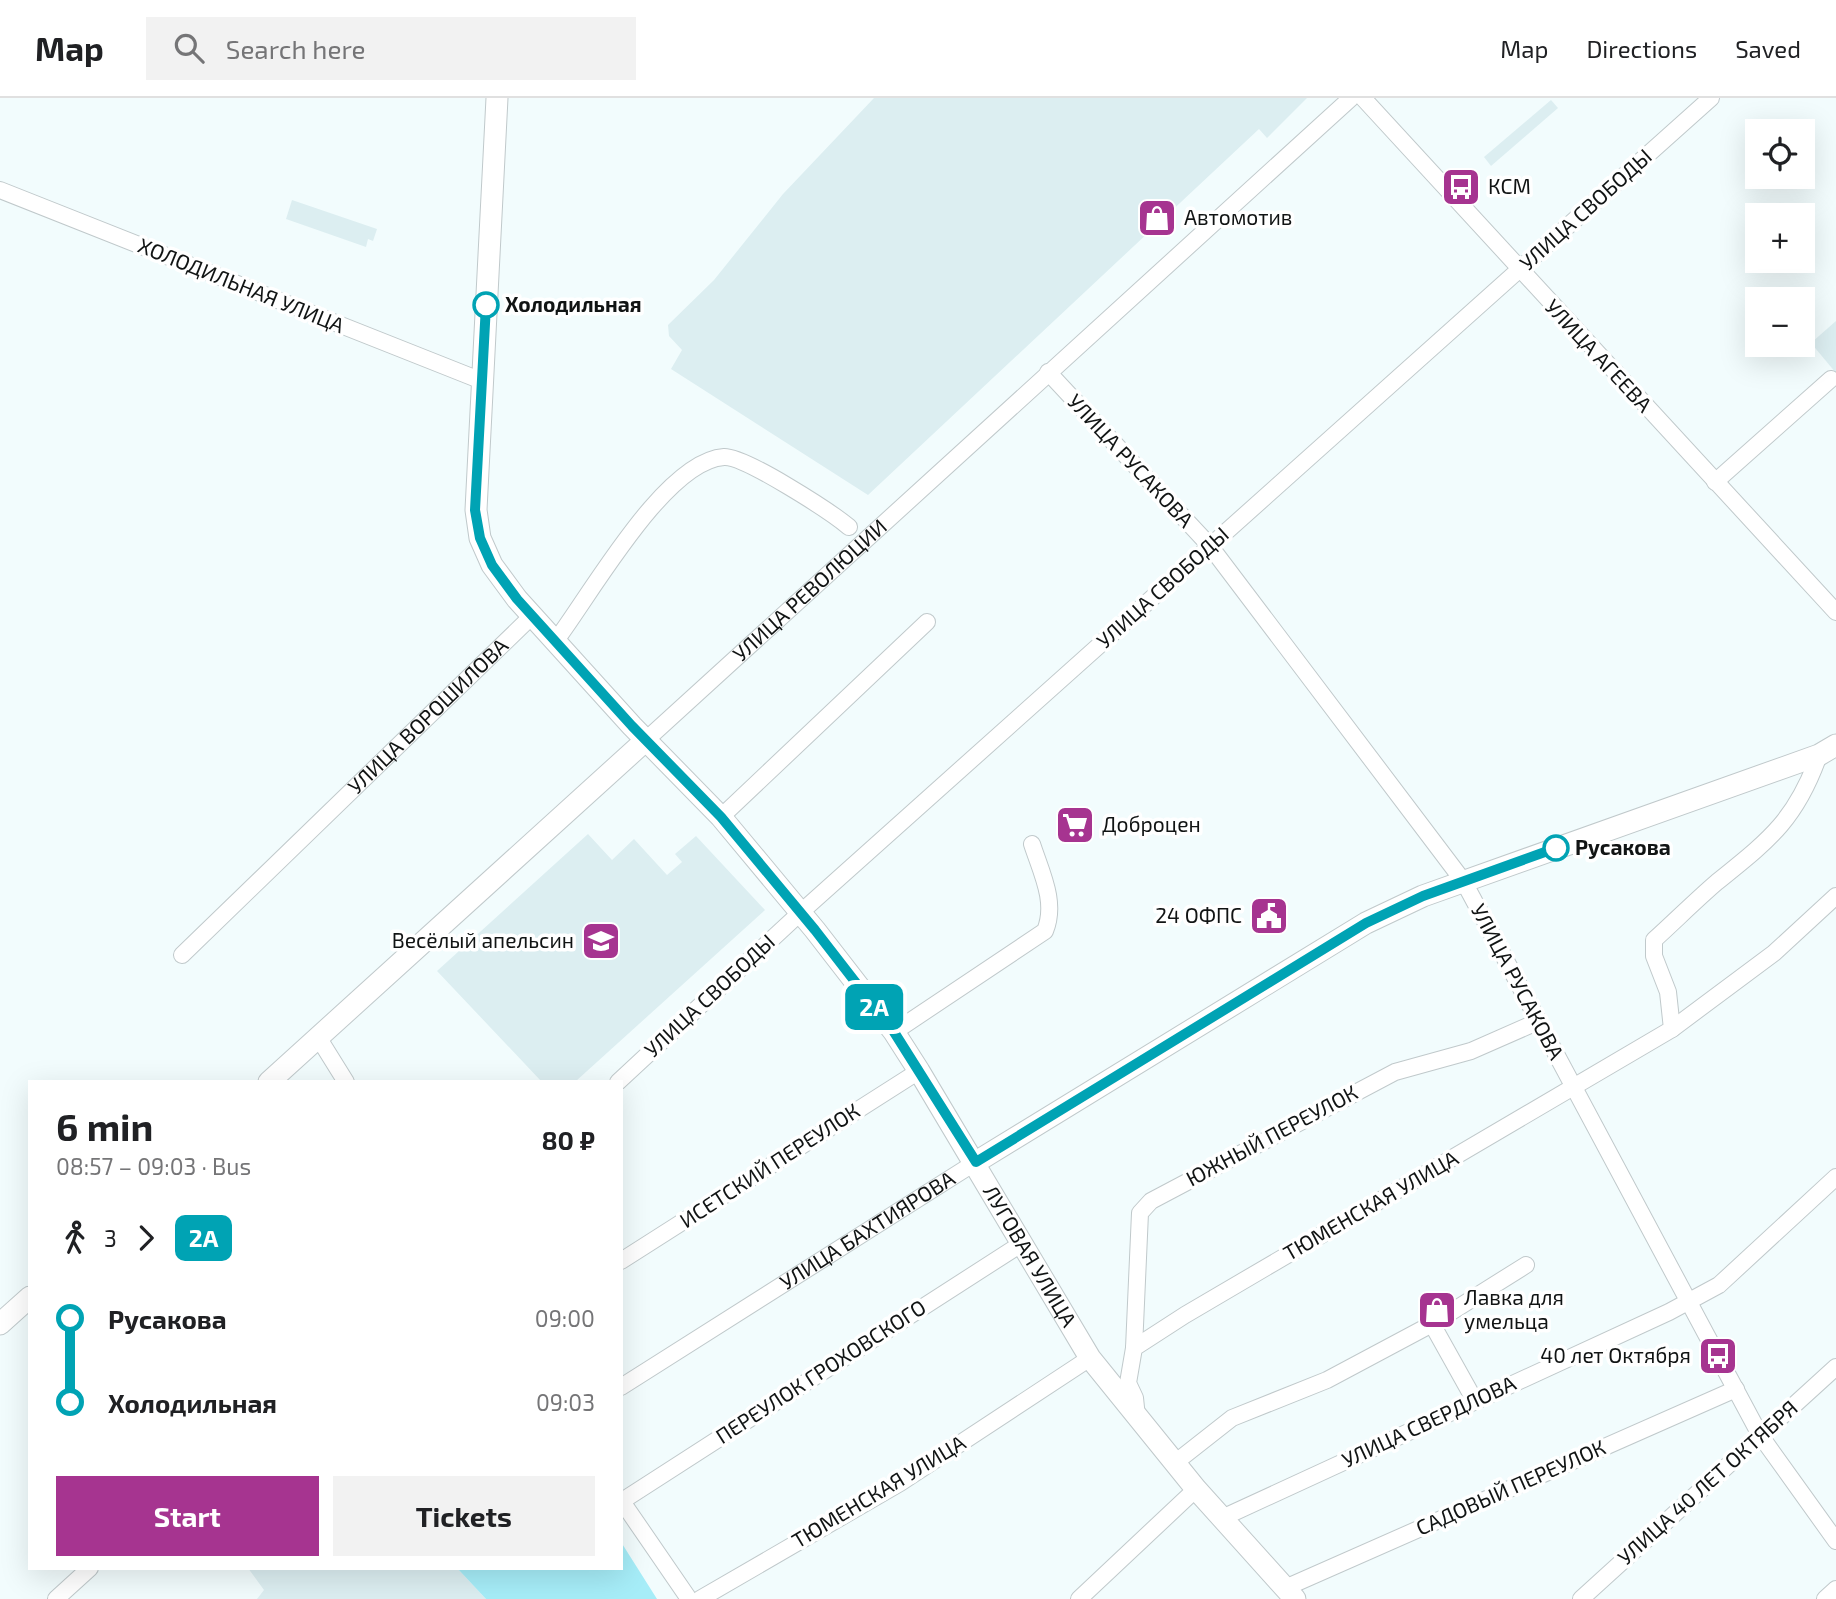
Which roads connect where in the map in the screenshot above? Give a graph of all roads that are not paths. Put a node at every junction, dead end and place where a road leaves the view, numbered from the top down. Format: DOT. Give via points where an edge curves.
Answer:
graph roads {
  1 [pos="497,98"];
  2 [pos="1351,98"];
  3 [pos="1363,98"];
  4 [pos="1711,98"];
  5 [pos="0,190"];
  6 [pos="1519,270"];
  7 [pos="1048,372"];
  8 [pos="1831,379"];
  9 [pos="482,381"];
  10 [pos="1715,482"];
  11 [pos="849,527"];
  12 [pos="1210,546"];
  13 [pos="1836,612"];
  14 [pos="532,616"];
  15 [pos="928,622"];
  16 [pos="554,643"];
  17 [pos="646,740"];
  18 [pos="1827,750"];
  19 [pos="721,817"];
  20 [pos="1032,844"];
  21 [pos="1464,882"];
  22 [pos="1836,896"];
  23 [pos="800,912"];
  24 [pos="182,955"];
  25 [pos="1537,1022"];
  26 [pos="1672,1029"];
  27 [pos="894,1032"];
  28 [pos="318,1037"];
  29 [pos="919,1071"];
  30 [pos="271,1080"];
  31 [pos="345,1080"];
  32 [pos="620,1080"];
  33 [pos="1573,1088"];
  34 [pos="976,1162"];
  35 [pos="1836,1177"];
  36 [pos="1021,1244"];
  37 [pos="623,1260"];
  38 [pos="1526,1265"];
  39 [pos="28,1299"];
  40 [pos="1688,1302"];
  41 [pos="0,1324"];
  42 [pos="1432,1324"];
  43 [pos="1135,1348"];
  44 [pos="1090,1358"];
  45 [pos="1836,1367"];
  46 [pos="623,1386"];
  47 [pos="1736,1389"];
  48 [pos="1475,1401"];
  49 [pos="1137,1418"];
  50 [pos="1760,1435"];
  51 [pos="1176,1462"];
  52 [pos="1196,1489"];
  53 [pos="623,1499"];
  54 [pos="623,1503"];
  55 [pos="1222,1518"];
  56 [pos="1836,1541"];
  57 [pos="88,1570"];
  58 [pos="1836,1589"];
  59 [pos="1290,1593"];
  60 [pos="56,1599"];
  61 [pos="689,1599"];
  62 [pos="700,1599"];
  63 [pos="1079,1599"];
  64 [pos="1581,1599"];
  65 [pos="1825,1599"];
  1 -- 9 [label="main road"];
  2 -- 7 [label="street, УЛИЦА РЕВОЛЮЦИИ"];
  3 -- 6 [label="street, УЛИЦА АГЕЕВА"];
  4 -- 6 [label="street, УЛИЦА СВОБОДЫ"];
  5 -- 9 [label="street, ХОЛОДИЛЬНАЯ УЛИЦА"];
  6 -- 10 [label="street, УЛИЦА АГЕЕВА"];
  6 -- 12 [label="street, УЛИЦА СВОБОДЫ"];
  7 -- 12 [label="street, УЛИЦА РУСАКОВА"];
  7 -- 17 [label="street, УЛИЦА РЕВОЛЮЦИИ"];
  8 -- 10 [label="street"];
  9 -- 14 [label="main road" via="475,510 480,538 492,565"];
  10 -- 13 [label="street, УЛИЦА АГЕЕВА"];
  11 -- 16 [label="street" via="785,483 727,457 705,462 683,476 624,540"];
  12 -- 21 [label="street, УЛИЦА РУСАКОВА"];
  12 -- 23 [label="street, УЛИЦА СВОБОДЫ"];
  14 -- 16 [label="main road, ЛУГОВАЯ УЛИЦА"];
  14 -- 24 [label="street, УЛИЦА ВОРОШИЛОВА"];
  15 -- 19 [label="street"];
  16 -- 17 [label="main road, ЛУГОВАЯ УЛИЦА"];
  17 -- 19 [label="main road, ЛУГОВАЯ УЛИЦА"];
  17 -- 28 [label="main road, УЛИЦА РЕВОЛЮЦИИ"];
  18 -- 21 [label="main road, УЛИЦА БАХТИЯРОВА"];
  18 -- 26 [label="street" via="1771,838 1654,940"];
  19 -- 23 [label="main road, ЛУГОВАЯ УЛИЦА"];
  20 -- 27 [label="street" via="1051,904 1045,931"];
  21 -- 25 [label="street, УЛИЦА РУСАКОВА"];
  21 -- 34 [label="main road, УЛИЦА БАХТИЯРОВА" via="1366,923"];
  22 -- 26 [label="street, ТЮМЕНСКАЯ УЛИЦА" via="1774,953"];
  23 -- 27 [label="main road, ЛУГОВАЯ УЛИЦА"];
  23 -- 32 [label="street, УЛИЦА СВОБОДЫ"];
  25 -- 33 [label="street, УЛИЦА РУСАКОВА"];
  25 -- 43 [label="street, ЮЖНЫЙ ПЕРЕУЛОК" via="1471,1051 1395,1072 1151,1201 1140,1213"];
  26 -- 33 [label="street, ТЮМЕНСКАЯ УЛИЦА"];
  27 -- 29 [label="main road, ЛУГОВАЯ УЛИЦА"];
  28 -- 30 [label="main road, УЛИЦА РЕВОЛЮЦИИ"];
  28 -- 31 [label="street"];
  29 -- 34 [label="main road, ЛУГОВАЯ УЛИЦА"];
  29 -- 37 [label="street, ИСЕТСКИЙ ПЕРЕУЛОК"];
  33 -- 40 [label="street, УЛИЦА РУСАКОВА"];
  33 -- 43 [label="street, ТЮМЕНСКАЯ УЛИЦА"];
  34 -- 36 [label="main road, ЛУГОВАЯ УЛИЦА"];
  34 -- 46 [label="street, УЛИЦА БАХТИЯРОВА"];
  35 -- 40 [label="street, УЛИЦА СВЕРДЛОВА" via="1719,1285"];
  36 -- 44 [label="main road, ЛУГОВАЯ УЛИЦА"];
  36 -- 53 [label="street, ПЕРЕУЛОК ГРОХОВСКОГО"];
  38 -- 42 [label="street"];
  39 -- 41 [label="main road"];
  40 -- 47 [label="street, УЛИЦА РУСАКОВА"];
  40 -- 48 [label="street, УЛИЦА СВЕРДЛОВА"];
  42 -- 48 [label="street"];
  42 -- 51 [label="street" via="1327,1380 1232,1418"];
  43 -- 49 [label="street" via="1128,1382"];
  44 -- 49 [label="main road, ЛУГОВАЯ УЛИЦА"];
  44 -- 62 [label="street, ТЮМЕНСКАЯ УЛИЦА" via="900,1483"];
  45 -- 50 [label="street, УЛИЦА 40 ЛЕТ ОКТЯБРЯ"];
  47 -- 50 [label="street, УЛИЦА РУСАКОВА"];
  47 -- 59 [label="street, САДОВЫЙ ПЕРЕУЛОК"];
  48 -- 55 [label="street, УЛИЦА СВЕРДЛОВА"];
  49 -- 51 [label="main road, ЛУГОВАЯ УЛИЦА"];
  50 -- 56 [label="street, УЛИЦА РУСАКОВА"];
  50 -- 64 [label="street, УЛИЦА 40 ЛЕТ ОКТЯБРЯ"];
  51 -- 52 [label="main road, ЛУГОВАЯ УЛИЦА"];
  52 -- 55 [label="main road, ЛУГОВАЯ УЛИЦА"];
  52 -- 63 [label="street"];
  54 -- 61 [label="street"];
  55 -- 59 [label="main road, ЛУГОВАЯ УЛИЦА"];
  57 -- 60 [label="street"];
  58 -- 65 [label="street"];
}
